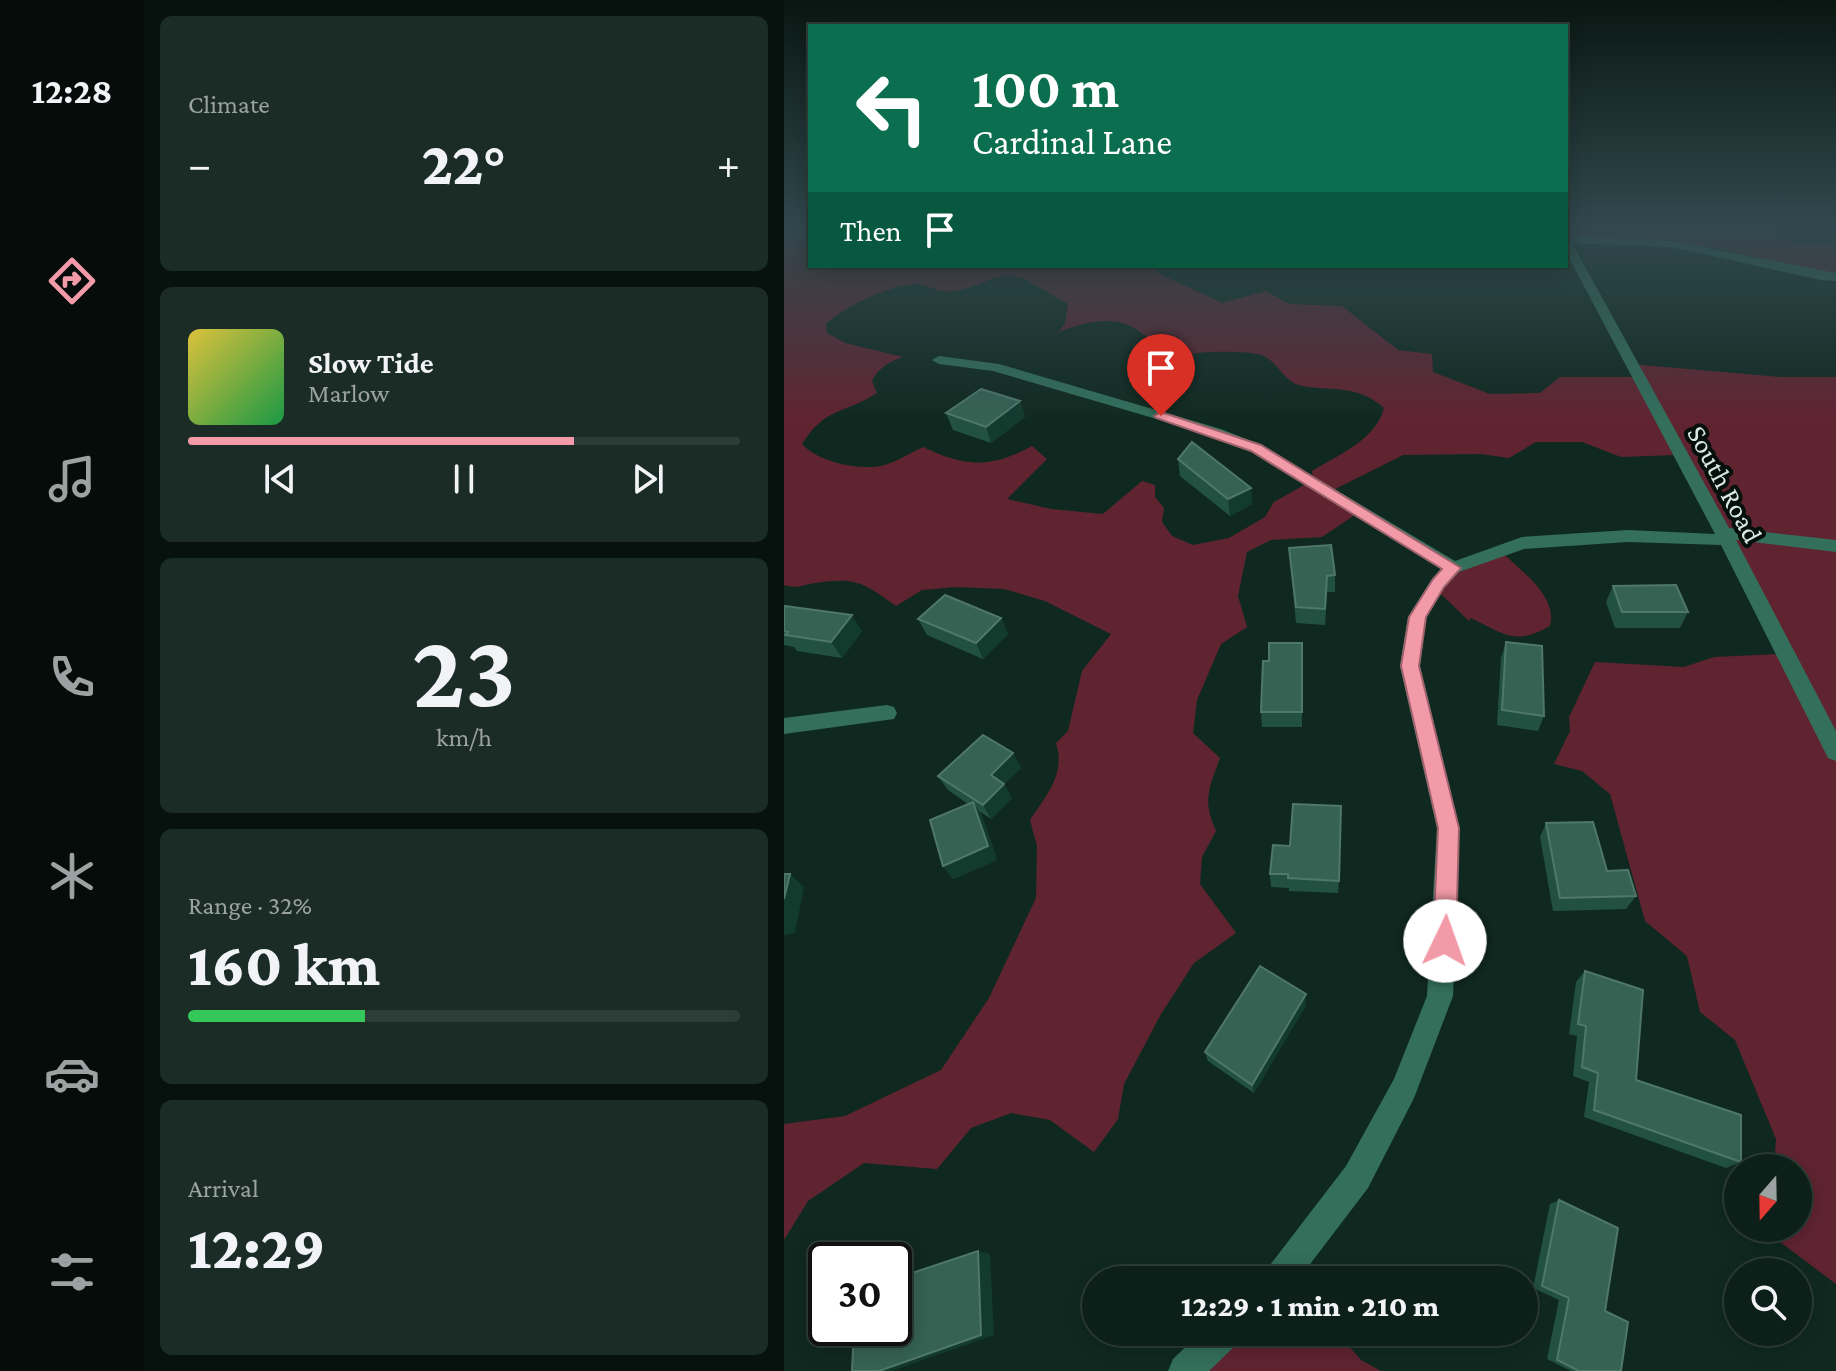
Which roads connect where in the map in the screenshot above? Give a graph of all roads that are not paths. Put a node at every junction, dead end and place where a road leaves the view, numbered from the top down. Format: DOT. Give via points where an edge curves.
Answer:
graph roads {
  1 [pos="1594,293"];
  2 [pos="939,360"];
  3 [pos="1725,536"];
  4 [pos="1836,546"];
  5 [pos="1453,568"];
  6 [pos="887,713"];
  7 [pos="784,726"];
  8 [pos="1836,752"];
  9 [pos="1289,1266"];
  10 [pos="1211,1346"];
  11 [pos="1185,1371"];
  1 -- 3 [label="street, South Road"];
  2 -- 5 [label="street" via="994,367 1256,448"];
  3 -- 4 [label="street"];
  3 -- 5 [label="street" via="1522,543"];
  3 -- 8 [label="street, South Road"];
  5 -- 9 [label="street" via="1417,617 1410,666 1448,828 1440,996 1404,1088 1357,1177"];
  6 -- 7 [label="street"];
  10 -- 11 [label="street"];
}
